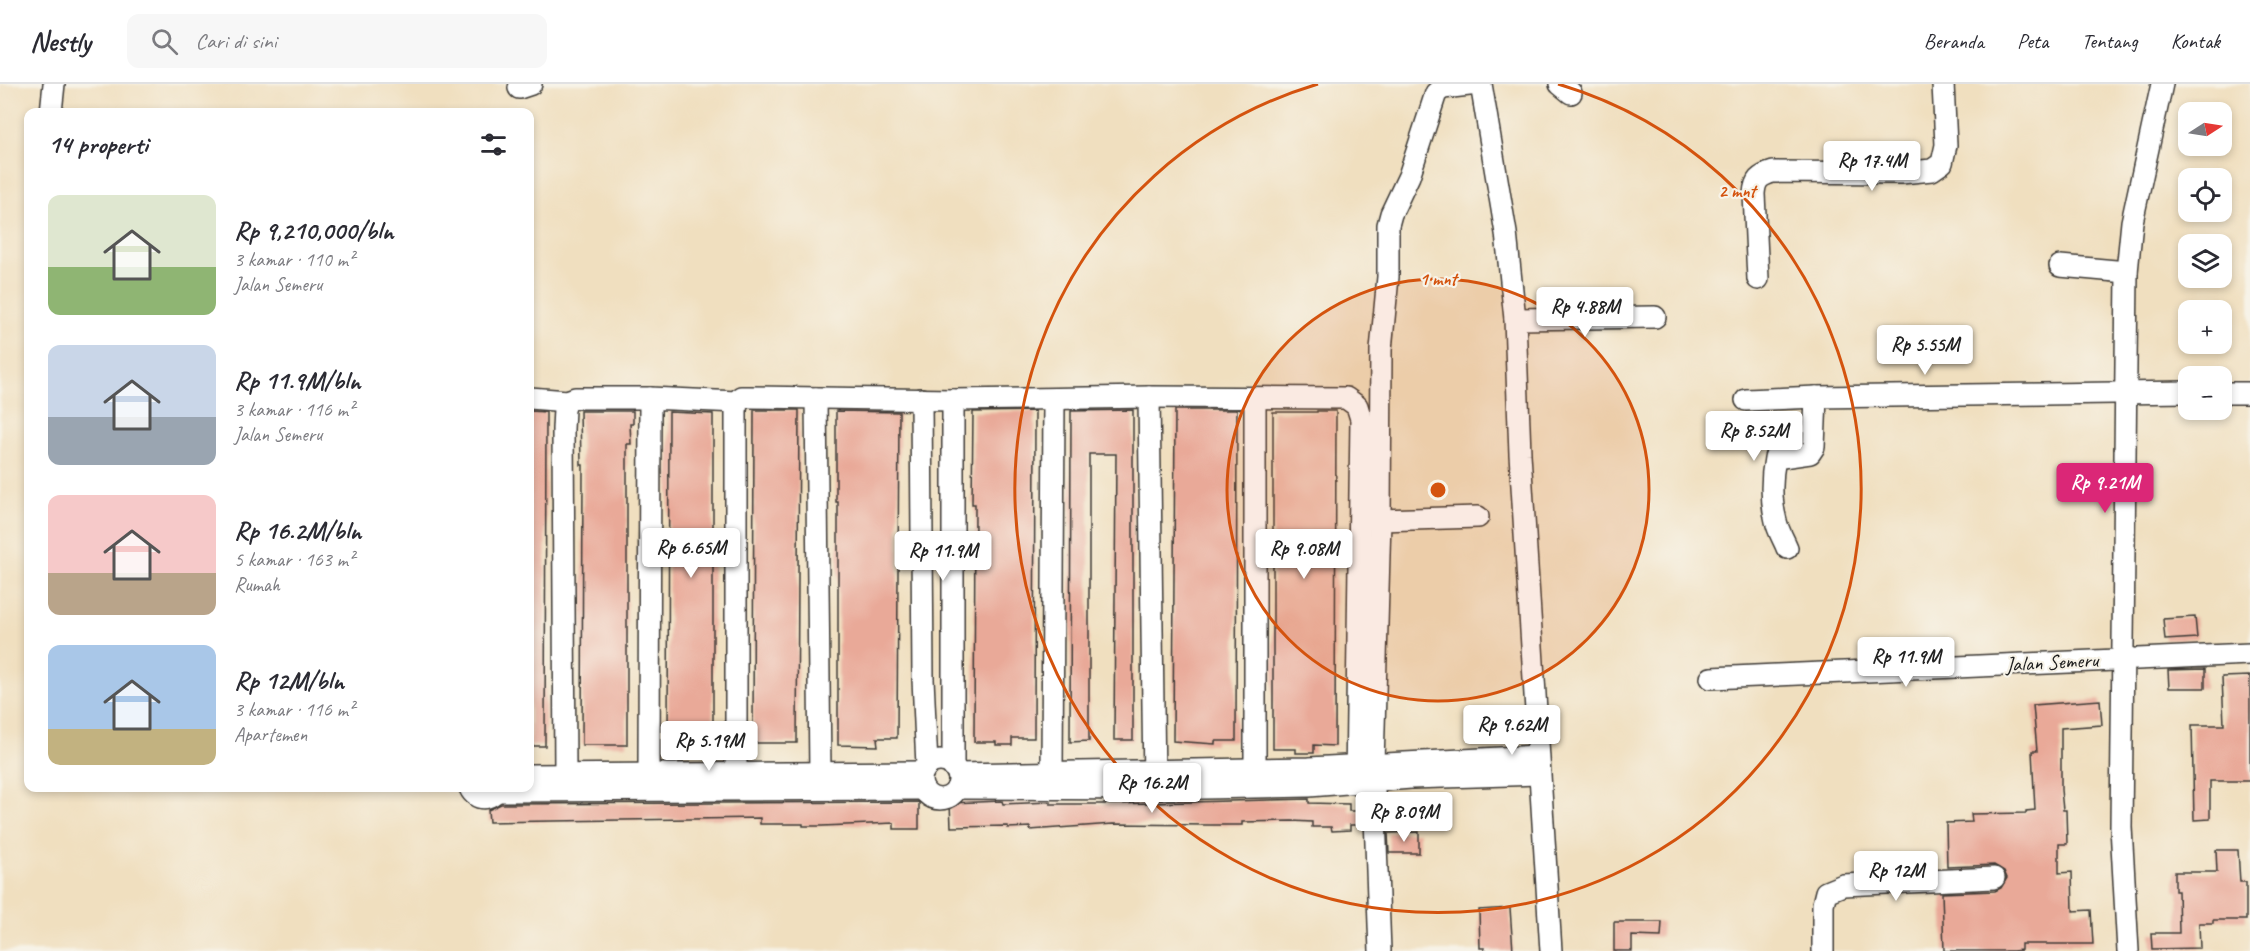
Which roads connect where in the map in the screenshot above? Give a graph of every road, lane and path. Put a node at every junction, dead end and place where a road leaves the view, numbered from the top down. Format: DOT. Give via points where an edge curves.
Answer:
graph roads {
  1 [pos="54,84"];
  2 [pos="1480,84"];
  3 [pos="1943,84"];
  4 [pos="2162,84"];
  5 [pos="51,108"];
  6 [pos="2061,266"];
  7 [pos="2119,271"];
  8 [pos="1758,279"];
  9 [pos="1655,317"];
  10 [pos="1515,320"];
  11 [pos="2116,392"];
  12 [pos="2178,393"];
  13 [pos="2232,393"];
  14 [pos="2250,393"];
  15 [pos="1149,397"];
  16 [pos="1816,397"];
  17 [pos="534,398"];
  18 [pos="650,398"];
  19 [pos="816,398"];
  20 [pos="1255,398"];
  21 [pos="921,399"];
  22 [pos="1054,399"];
  23 [pos="953,400"];
  24 [pos="1746,400"];
  25 [pos="567,401"];
  26 [pos="737,402"];
  27 [pos="1479,517"];
  28 [pos="1380,520"];
  29 [pos="1787,548"];
  30 [pos="954,586"];
  31 [pos="924,587"];
  32 [pos="2250,654"];
  33 [pos="2113,659"];
  34 [pos="1711,678"];
  35 [pos="1538,765"];
  36 [pos="1255,768"];
  37 [pos="1052,771"];
  38 [pos="820,773"];
  39 [pos="1365,773"];
  40 [pos="565,774"];
  41 [pos="649,774"];
  42 [pos="534,775"];
  43 [pos="924,775"];
  44 [pos="956,776"];
  45 [pos="1154,780"];
  46 [pos="736,782"];
  47 [pos="534,788"];
  48 [pos="473,792"];
  49 [pos="494,792"];
  50 [pos="1994,878"];
  51 [pos="1380,951"];
  52 [pos="1551,951"];
  53 [pos="1823,951"];
  54 [pos="2128,951"];
  1 -- 5 [label="street"];
  2 -- 10 [label="street" via="1506,233"];
  2 -- 28 [label="street" via="1443,88 1436,93 1388,225 1381,350"];
  3 -- 8 [label="street" via="1946,146 1942,163 1932,170 1762,175 1755,183 1754,194"];
  4 -- 7 [label="street"];
  6 -- 7 [label="street"];
  7 -- 11 [label="street"];
  9 -- 10 [label="street"];
  10 -- 35 [label="street"];
  11 -- 12 [label="street"];
  11 -- 16 [label="street"];
  11 -- 33 [label="street"];
  13 -- 14 [label="street"];
  15 -- 20 [label="street"];
  15 -- 22 [label="street"];
  15 -- 45 [label="street"];
  16 -- 24 [label="street"];
  16 -- 29 [label="street" via="1814,447 1810,453 1775,458 1773,466 1776,524"];
  17 -- 25 [label="street"];
  18 -- 25 [label="street"];
  18 -- 26 [label="street"];
  18 -- 41 [label="street"];
  19 -- 21 [label="street"];
  19 -- 26 [label="street" via="741,398"];
  19 -- 38 [label="street"];
  20 -- 36 [label="street"];
  20 -- 39 [label="street" via="1346,398 1357,406 1361,419 1360,627"];
  21 -- 23 [label="street"];
  21 -- 31 [label="street"];
  22 -- 23 [label="street"];
  22 -- 37 [label="street"];
  23 -- 30 [label="street"];
  25 -- 40 [label="street" via="563,429"];
  26 -- 46 [label="street"];
  27 -- 28 [label="street"];
  28 -- 39 [label="street"];
  30 -- 31 [label="street"];
  30 -- 44 [label="street"];
  31 -- 43 [label="street"];
  32 -- 33 [label="street, Jalan Semeru"];
  33 -- 34 [label="street, Jalan Semeru"];
  33 -- 54 [label="street"];
  35 -- 39 [label="street"];
  35 -- 52 [label="street"];
  36 -- 39 [label="street"];
  36 -- 45 [label="street"];
  37 -- 44 [label="street"];
  37 -- 45 [label="street"];
  38 -- 43 [label="street"];
  38 -- 46 [label="street"];
  39 -- 45 [label="street" via="1309,786"];
  39 -- 51 [label="street"];
  40 -- 41 [label="street"];
  40 -- 42 [label="street"];
  41 -- 46 [label="street"];
  43 -- 44 [label="street" via="940,761"];
  43 -- 44 [label="street" via="928,795 936,799 952,795"];
  43 -- 46 [label="street"];
  44 -- 45 [label="street"];
  46 -- 47 [label="street"];
  48 -- 49 [label="street" via="483,798"];
  50 -- 53 [label="street" via="1843,885 1833,889 1826,892 1823,904"];
}
